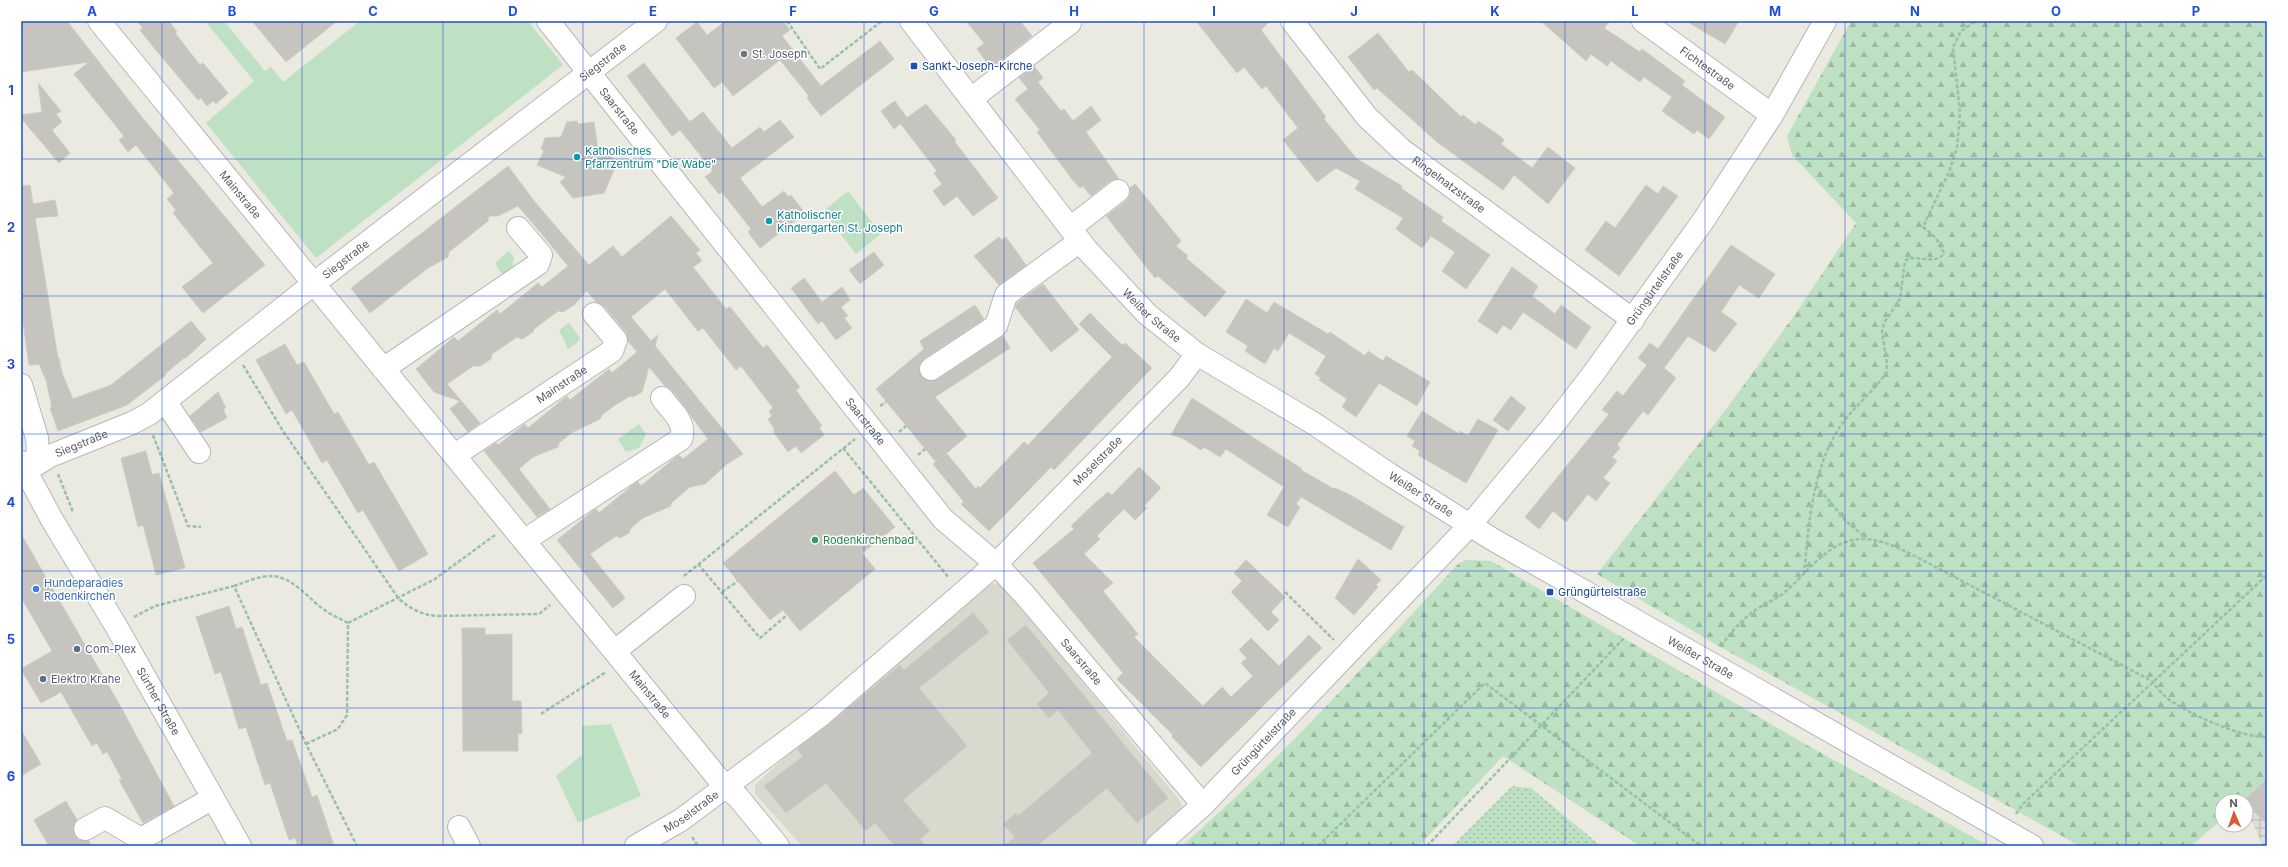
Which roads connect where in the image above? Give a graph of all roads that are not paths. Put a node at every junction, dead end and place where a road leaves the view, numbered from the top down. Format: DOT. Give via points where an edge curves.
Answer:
graph roads {
  1 [pos="99,21"];
  2 [pos="548,21"];
  3 [pos="656,21"];
  4 [pos="911,21"];
  5 [pos="1068,21"];
  6 [pos="1292,21"];
  7 [pos="1643,21"];
  8 [pos="1825,21"];
  9 [pos="589,74"];
  10 [pos="971,99"];
  11 [pos="1772,115"];
  12 [pos="1118,191"];
  13 [pos="518,228"];
  14 [pos="1075,234"];
  15 [pos="312,285"];
  16 [pos="594,314"];
  17 [pos="1633,320"];
  18 [pos="1197,354"];
  19 [pos="383,369"];
  20 [pos="931,369"];
  21 [pos="21,385"];
  22 [pos="662,398"];
  23 [pos="165,401"];
  24 [pos="199,452"];
  25 [pos="454,455"];
  26 [pos="23,469"];
  27 [pos="1470,525"];
  28 [pos="525,540"];
  29 [pos="996,564"];
  30 [pos="683,587"];
  31 [pos="619,656"];
  32 [pos="725,787"];
  33 [pos="213,798"];
  34 [pos="1203,805"];
  35 [pos="85,829"];
  36 [pos="240,846"];
  37 [pos="636,846"];
  38 [pos="778,846"];
  39 [pos="1158,846"];
  40 [pos="2032,846"];
  1 -- 15 [label="street, Mainstraße"];
  2 -- 9 [label="street, Saarstraße"];
  3 -- 9 [label="street, Siegstraße"];
  4 -- 10 [label="street, Weißer Straße"];
  5 -- 10 [label="street" via="1070,23"];
  6 -- 17 [label="street, Ringelnatzstraße" via="1367,117 1402,150"];
  7 -- 11 [label="street, Fichtestraße"];
  8 -- 11 [label="street, Grüngürtelstraße"];
  9 -- 15 [label="street, Siegstraße"];
  9 -- 29 [label="street, Saarstraße" via="943,519"];
  10 -- 14 [label="street, Weißer Straße"];
  11 -- 17 [label="street, Grüngürtelstraße" via="1703,222"];
  12 -- 14 [label="street"];
  13 -- 19 [label="street" via="541,255 538,264"];
  14 -- 18 [label="street, Weißer Straße" via="1147,314"];
  14 -- 20 [label="street" via="1006,295 996,326"];
  15 -- 19 [label="street, Mainstraße"];
  15 -- 23 [label="street, Siegstraße"];
  16 -- 25 [label="street, Mainstraße" via="616,340 612,351"];
  17 -- 27 [label="street, Grüngürtelstraße" via="1556,422"];
  18 -- 27 [label="street, Weißer Straße" via="1312,423"];
  18 -- 29 [label="street, Moselstraße" via="1179,378"];
  19 -- 25 [label="street, Mainstraße"];
  21 -- 26 [label="street" via="37,438 38,454"];
  22 -- 28 [label="street" via="683,424 681,439"];
  23 -- 24 [label="street"];
  23 -- 26 [label="street, Siegstraße" via="132,423"];
  25 -- 28 [label="street, Mainstraße"];
  26 -- 33 [label="street, Sürther Straße" via="116,626"];
  27 -- 34 [label="street, Grüngürtelstraße"];
  27 -- 40 [label="street, Weißer Straße"];
  28 -- 31 [label="street, Mainstraße"];
  29 -- 32 [label="street, Moselstraße" via="820,716"];
  29 -- 34 [label="street, Saarstraße"];
  30 -- 31 [label="street"];
  31 -- 32 [label="street, Mainstraße"];
  32 -- 37 [label="street, Moselstraße" via="681,820"];
  32 -- 38 [label="street, Mainstraße" via="738,797"];
  33 -- 35 [label="street" via="141,839 105,818"];
  33 -- 36 [label="street, Sürther Straße"];
  34 -- 39 [label="street, Grüngürtelstraße"];
}
